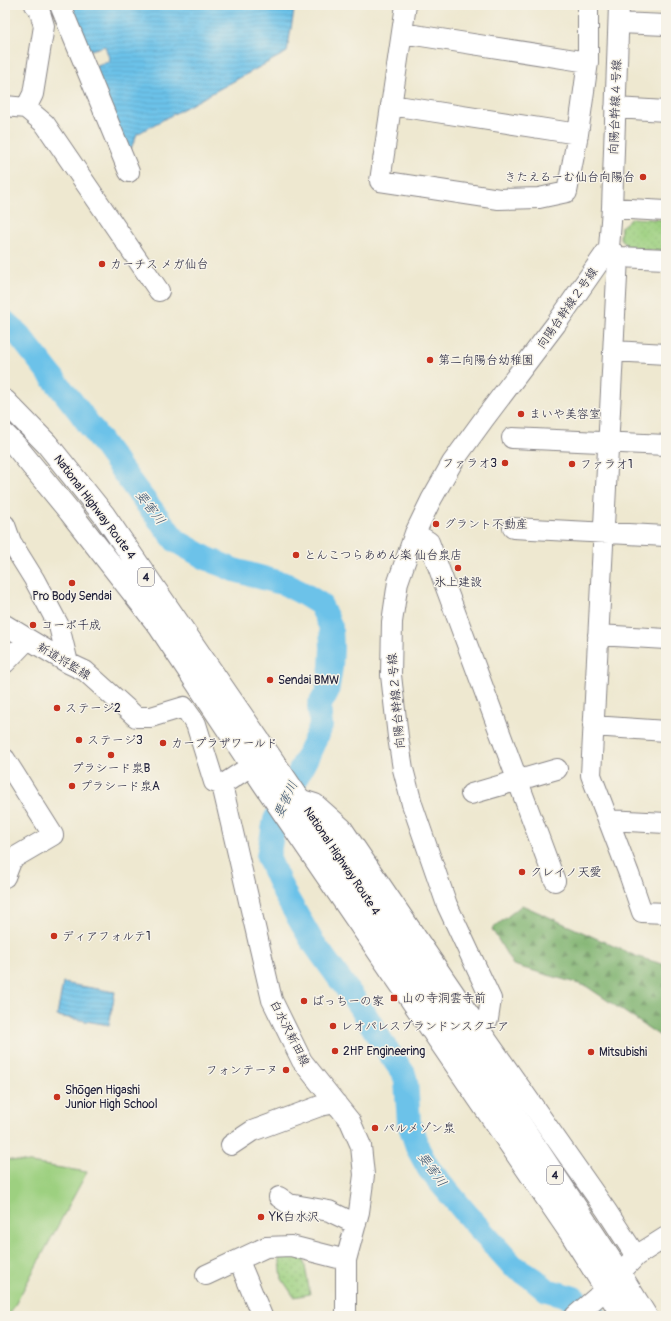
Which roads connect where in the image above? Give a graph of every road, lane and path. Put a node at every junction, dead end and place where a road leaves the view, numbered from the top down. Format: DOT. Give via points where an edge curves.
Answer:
graph roads {
  1 [pos="35,5"];
  2 [pos="60,5"];
  3 [pos="406,5"];
  4 [pos="588,5"];
  5 [pos="619,14"];
  6 [pos="666,25"];
  7 [pos="402,33"];
  8 [pos="588,62"];
  9 [pos="391,105"];
  10 [pos="5,106"];
  11 [pos="26,108"];
  12 [pos="615,108"];
  13 [pos="666,111"];
  14 [pos="578,134"];
  15 [pos="129,172"];
  16 [pos="612,208"];
  17 [pos="666,211"];
  18 [pos="613,253"];
  19 [pos="666,259"];
  20 [pos="159,291"];
  21 [pos="613,351"];
  22 [pos="666,354"];
  23 [pos="5,401"];
  24 [pos="5,436"];
  25 [pos="512,438"];
  26 [pos="608,442"];
  27 [pos="666,445"];
  28 [pos="5,446"];
  29 [pos="31,464"];
  30 [pos="5,525"];
  31 [pos="513,528"];
  32 [pos="604,532"];
  33 [pos="415,533"];
  34 [pos="666,536"];
  35 [pos="5,625"];
  36 [pos="598,635"];
  37 [pos="28,639"];
  38 [pos="666,639"];
  39 [pos="5,663"];
  40 [pos="68,663"];
  41 [pos="593,726"];
  42 [pos="666,731"];
  43 [pos="5,759"];
  44 [pos="252,766"];
  45 [pos="557,769"];
  46 [pos="518,781"];
  47 [pos="222,785"];
  48 [pos="471,794"];
  49 [pos="608,820"];
  50 [pos="666,822"];
  51 [pos="5,876"];
  52 [pos="555,881"];
  53 [pos="666,913"];
  54 [pos="462,1037"];
  55 [pos="336,1103"];
  56 [pos="231,1146"];
  57 [pos="279,1197"];
  58 [pos="356,1224"];
  59 [pos="666,1237"];
  60 [pos="636,1256"];
  61 [pos="238,1260"];
  62 [pos="346,1260"];
  63 [pos="206,1275"];
  64 [pos="595,1298"];
  65 [pos="262,1316"];
  66 [pos="346,1316"];
  67 [pos="623,1316"];
  68 [pos="646,1316"];
  1 -- 11 [label="street" via="40,9 44,26 33,94"];
  2 -- 15 [label="street"];
  3 -- 7 [label="street"];
  4 -- 8 [label="street"];
  5 -- 6 [label="street"];
  5 -- 12 [label="street, 向陽台幹線４号線"];
  7 -- 8 [label="street"];
  7 -- 9 [label="street"];
  8 -- 14 [label="street"];
  9 -- 14 [label="street"];
  9 -- 14 [label="street" via="380,181 499,199 539,198 567,192"];
  10 -- 11 [label="street"];
  11 -- 20 [label="street" via="45,124"];
  12 -- 13 [label="street"];
  12 -- 16 [label="street, 向陽台幹線４号線"];
  16 -- 17 [label="street"];
  16 -- 18 [label="street"];
  18 -- 19 [label="street"];
  18 -- 21 [label="street"];
  18 -- 33 [label="street, 向陽台幹線２号線" via="556,324 452,463"];
  21 -- 22 [label="street"];
  21 -- 26 [label="street"];
  23 -- 54 [label="highway, National Highway Route 4 / 4" via="47,444 104,515"];
  24 -- 29 [label="highway, National Highway Route 4 / 4"];
  25 -- 26 [label="street"];
  26 -- 27 [label="street"];
  26 -- 32 [label="street"];
  28 -- 29 [label="street"];
  29 -- 44 [label="highway, National Highway Route 4 / 4" via="159,626"];
  30 -- 40 [label="street" via="11,542 59,626"];
  31 -- 32 [label="street"];
  32 -- 34 [label="street"];
  32 -- 36 [label="street"];
  33 -- 46 [label="street" via="429,542"];
  33 -- 54 [label="street, 向陽台幹線２号線" via="398,582 392,622 391,674 398,736 408,790 447,905 491,999 488,1019"];
  35 -- 37 [label="street"];
  36 -- 38 [label="street"];
  36 -- 41 [label="street"];
  37 -- 39 [label="street, 新道将監線"];
  37 -- 40 [label="street, 新道将監線"];
  40 -- 47 [label="street, 新道将監線" via="86,671 136,717 151,717 184,707 196,724 214,782"];
  41 -- 42 [label="street"];
  41 -- 49 [label="street" via="591,775"];
  43 -- 51 [label="street" via="53,835 12,859"];
  44 -- 47 [label="street"];
  44 -- 54 [label="highway, National Highway Route 4 / 4" via="288,819"];
  45 -- 46 [label="street"];
  46 -- 48 [label="street"];
  46 -- 52 [label="street"];
  47 -- 55 [label="street, 白水沢新田線" via="272,1000 302,1061"];
  49 -- 50 [label="street"];
  49 -- 53 [label="street" via="642,912"];
  54 -- 60 [label="street" via="606,1210"];
  54 -- 64 [label="highway, National Highway Route 4 / 4"];
  55 -- 56 [label="street" via="320,1106 252,1131"];
  55 -- 58 [label="street, 白水沢新田線" via="350,1120 361,1146 364,1175"];
  57 -- 58 [label="street" via="289,1204 329,1211"];
  58 -- 62 [label="street, 白水沢新田線"];
  59 -- 60 [label="street"];
  60 -- 64 [label="street"];
  61 -- 62 [label="street" via="266,1247 291,1246"];
  61 -- 63 [label="street"];
  61 -- 65 [label="street"];
  62 -- 66 [label="street, 白水沢新田線"];
  64 -- 67 [label="highway, National Highway Route 4 / 4"];
  64 -- 68 [label="highway, National Highway Route 4 / 4"];
}
